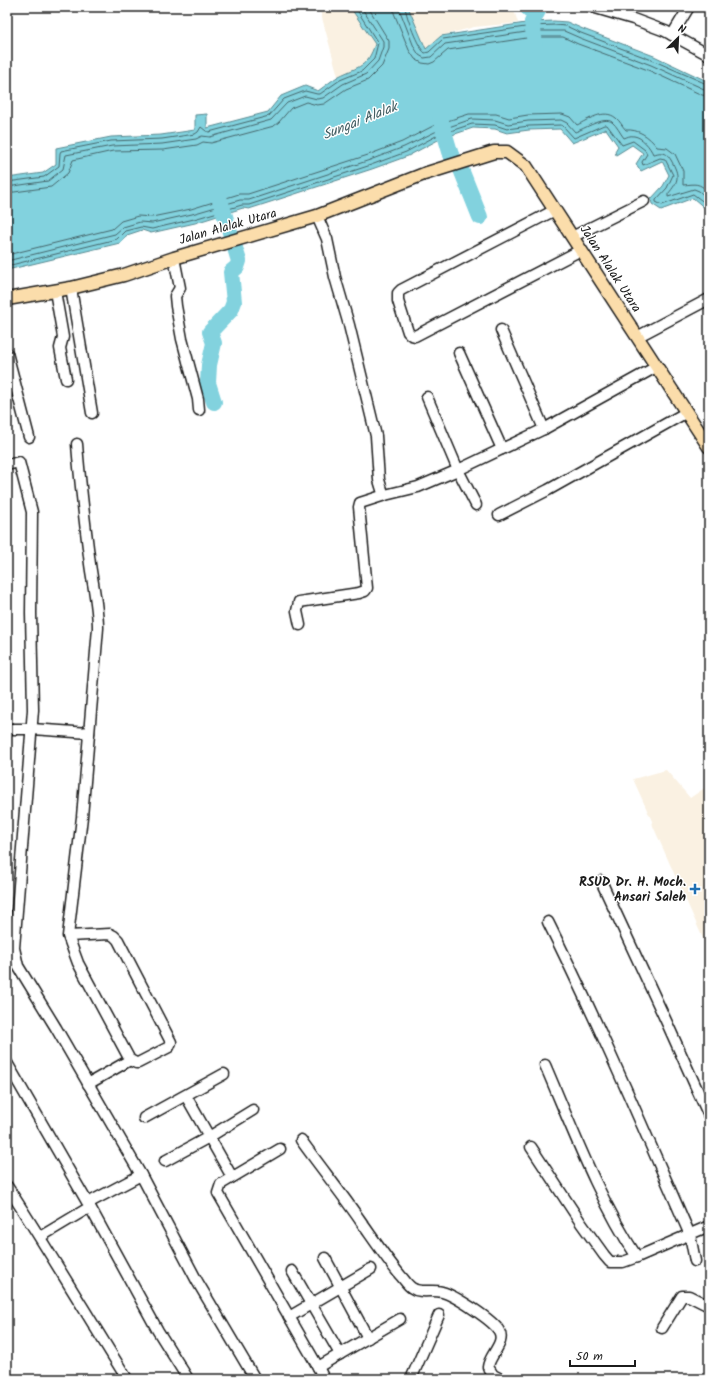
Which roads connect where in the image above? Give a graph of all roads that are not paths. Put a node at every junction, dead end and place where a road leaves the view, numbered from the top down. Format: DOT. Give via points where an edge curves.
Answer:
graph roads {
  1 [pos="592,7"];
  2 [pos="689,7"];
  3 [pos="672,35"];
  4 [pos="709,55"];
  5 [pos="644,201"];
  6 [pos="555,210"];
  7 [pos="317,216"];
  8 [pos="572,237"];
  9 [pos="581,250"];
  10 [pos="174,258"];
  11 [pos="71,288"];
  12 [pos="55,291"];
  13 [pos="7,299"];
  14 [pos="709,299"];
  15 [pos="501,330"];
  16 [pos="637,337"];
  17 [pos="7,353"];
  18 [pos="459,353"];
  19 [pos="656,367"];
  20 [pos="66,379"];
  21 [pos="428,397"];
  22 [pos="199,410"];
  23 [pos="687,412"];
  24 [pos="92,413"];
  25 [pos="544,429"];
  26 [pos="29,437"];
  27 [pos="77,444"];
  28 [pos="709,447"];
  29 [pos="502,449"];
  30 [pos="7,465"];
  31 [pos="458,470"];
  32 [pos="385,495"];
  33 [pos="476,505"];
  34 [pos="500,515"];
  35 [pos="300,625"];
  36 [pos="7,729"];
  37 [pos="32,729"];
  38 [pos="89,733"];
  39 [pos="601,881"];
  40 [pos="548,922"];
  41 [pos="68,936"];
  42 [pos="130,1060"];
  43 [pos="7,1063"];
  44 [pos="545,1065"];
  45 [pos="224,1074"];
  46 [pos="88,1084"];
  47 [pos="186,1096"];
  48 [pos="253,1110"];
  49 [pos="709,1116"];
  50 [pos="144,1118"];
  51 [pos="209,1137"];
  52 [pos="301,1140"];
  53 [pos="531,1147"];
  54 [pos="280,1149"];
  55 [pos="165,1161"];
  56 [pos="141,1176"];
  57 [pos="232,1177"];
  58 [pos="7,1186"];
  59 [pos="89,1205"];
  60 [pos="709,1226"];
  61 [pos="690,1235"];
  62 [pos="40,1237"];
  63 [pos="637,1257"];
  64 [pos="325,1258"];
  65 [pos="695,1261"];
  66 [pos="371,1269"];
  67 [pos="292,1271"];
  68 [pos="340,1287"];
  69 [pos="311,1304"];
  70 [pos="709,1306"];
  71 [pos="439,1315"];
  72 [pos="289,1317"];
  73 [pos="400,1319"];
  74 [pos="662,1328"];
  75 [pos="368,1338"];
  76 [pos="340,1354"];
  77 [pos="318,1367"];
  78 [pos="127,1379"];
  79 [pos="188,1379"];
  80 [pos="254,1379"];
  81 [pos="324,1379"];
  82 [pos="411,1379"];
  83 [pos="501,1379"];
  1 -- 3 [label="street"];
  2 -- 3 [label="street"];
  3 -- 4 [label="street"];
  5 -- 8 [label="street"];
  6 -- 7 [label="main road, Jalan Alalak Utara" via="526,166 507,152 494,152 424,174"];
  6 -- 8 [label="main road, Jalan Alalak Utara"];
  6 -- 9 [label="street" via="401,290 398,293 398,301 408,332 415,336"];
  7 -- 10 [label="main road, Jalan Alalak Utara"];
  7 -- 32 [label="street" via="327,239 349,324 376,436 379,480"];
  8 -- 9 [label="main road, Jalan Alalak Utara"];
  9 -- 16 [label="main road, Jalan Alalak Utara"];
  10 -- 11 [label="main road, Jalan Alalak Utara" via="124,275"];
  10 -- 22 [label="street" via="180,288 175,296 176,306"];
  11 -- 12 [label="main road, Jalan Alalak Utara"];
  11 -- 24 [label="street"];
  12 -- 13 [label="main road, Jalan Alalak Utara"];
  12 -- 20 [label="street" via="63,337 60,348"];
  14 -- 16 [label="street"];
  15 -- 25 [label="street"];
  16 -- 19 [label="main road, Jalan Alalak Utara"];
  17 -- 26 [label="street"];
  18 -- 29 [label="street"];
  19 -- 23 [label="main road, Jalan Alalak Utara"];
  19 -- 25 [label="street"];
  21 -- 31 [label="street"];
  23 -- 28 [label="main road, Jalan Alalak Utara"];
  23 -- 34 [label="street"];
  25 -- 29 [label="street"];
  27 -- 38 [label="street" via="82,505 98,612"];
  29 -- 31 [label="street"];
  30 -- 37 [label="street" via="19,462 32,512"];
  31 -- 32 [label="street" via="418,487"];
  31 -- 33 [label="street"];
  32 -- 35 [label="street" via="363,501 359,508 367,588 359,593 299,602 297,611"];
  36 -- 37 [label="street"];
  37 -- 38 [label="street"];
  37 -- 46 [label="street" via="14,948 18,966"];
  38 -- 41 [label="street"];
  39 -- 49 [label="street"];
  40 -- 61 [label="street"];
  41 -- 42 [label="street" via="78,963"];
  41 -- 42 [label="street" via="110,934 118,940 171,1042 169,1047 138,1063"];
  42 -- 46 [label="street"];
  43 -- 59 [label="street"];
  44 -- 63 [label="street" via="598,1187 622,1235"];
  45 -- 47 [label="street"];
  46 -- 56 [label="street"];
  47 -- 50 [label="street"];
  47 -- 51 [label="street"];
  48 -- 51 [label="street"];
  51 -- 55 [label="street"];
  51 -- 57 [label="street"];
  52 -- 83 [label="street" via="391,1264 411,1287 416,1290 450,1294 497,1328 500,1340 488,1367 493,1375"];
  53 -- 63 [label="street" via="581,1224 608,1260 613,1263 623,1262"];
  54 -- 57 [label="street"];
  56 -- 59 [label="street"];
  56 -- 80 [label="street" via="197,1281"];
  57 -- 72 [label="street" via="221,1184 218,1189 219,1195"];
  58 -- 62 [label="street"];
  59 -- 62 [label="street"];
  59 -- 79 [label="street" via="158,1331"];
  60 -- 61 [label="street"];
  61 -- 63 [label="street"];
  61 -- 65 [label="street"];
  62 -- 78 [label="street"];
  64 -- 68 [label="street"];
  66 -- 68 [label="street"];
  67 -- 69 [label="street"];
  68 -- 69 [label="street"];
  68 -- 75 [label="street"];
  69 -- 72 [label="street"];
  69 -- 76 [label="street"];
  70 -- 74 [label="street" via="689,1296 682,1296"];
  71 -- 82 [label="street"];
  72 -- 77 [label="street"];
  73 -- 75 [label="street"];
  75 -- 76 [label="street"];
  76 -- 77 [label="street"];
  77 -- 81 [label="street"];
}
